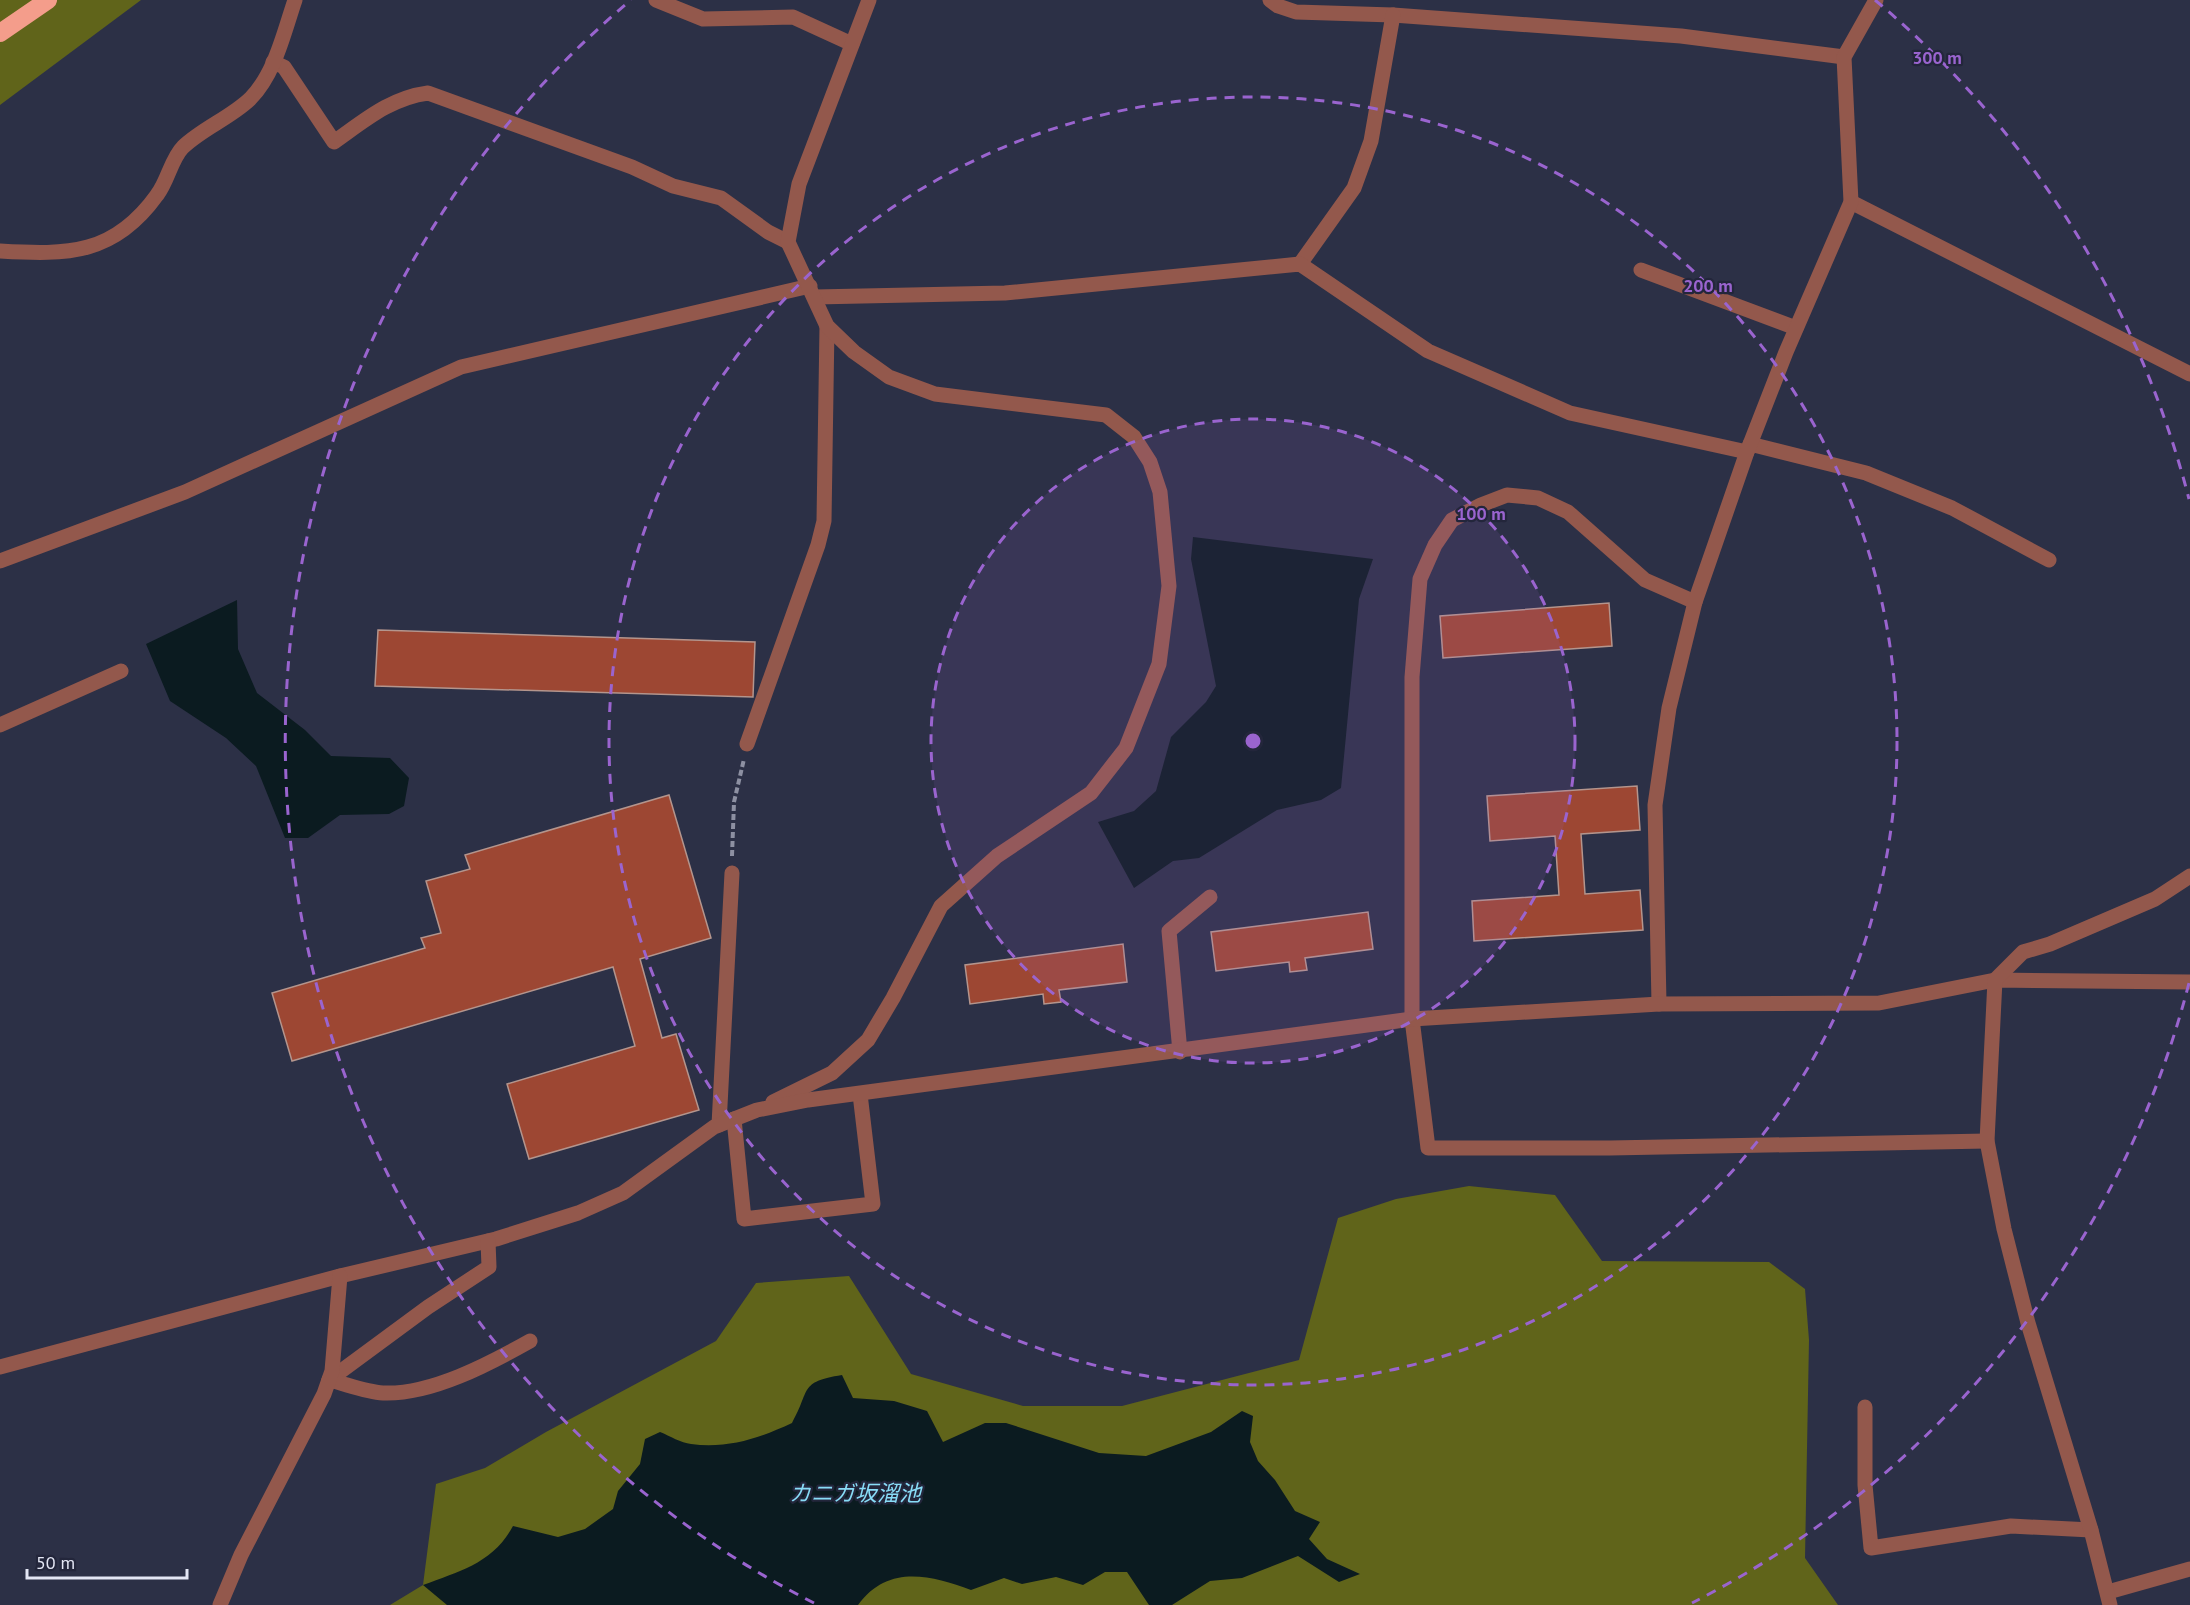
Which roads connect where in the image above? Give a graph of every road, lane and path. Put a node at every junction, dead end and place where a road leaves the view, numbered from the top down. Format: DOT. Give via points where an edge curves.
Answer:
graph roads {
  1 [pos="48,0"];
  2 [pos="295,0"];
  3 [pos="656,0"];
  4 [pos="869,0"];
  5 [pos="1270,0"];
  6 [pos="1876,0"];
  7 [pos="1393,15"];
  8 [pos="0,33"];
  9 [pos="852,44"];
  10 [pos="1844,57"];
  11 [pos="273,62"];
  12 [pos="1851,202"];
  13 [pos="788,243"];
  14 [pos="0,252"];
  15 [pos="1300,264"];
  16 [pos="1641,270"];
  17 [pos="813,292"];
  18 [pos="827,326"];
  19 [pos="1796,328"];
  20 [pos="2190,374"];
  21 [pos="1749,448"];
  22 [pos="2049,560"];
  23 [pos="0,561"];
  24 [pos="1695,602"];
  25 [pos="121,671"];
  26 [pos="0,725"];
  27 [pos="747,744"];
  28 [pos="732,873"];
  29 [pos="2190,876"];
  30 [pos="1210,897"];
  31 [pos="1995,980"];
  32 [pos="2190,982"];
  33 [pos="1659,1004"];
  34 [pos="1412,1019"];
  35 [pos="1180,1052"];
  36 [pos="860,1094"];
  37 [pos="757,1110"];
  38 [pos="726,1122"];
  39 [pos="1987,1141"];
  40 [pos="488,1241"];
  41 [pos="340,1276"];
  42 [pos="530,1341"];
  43 [pos="0,1367"];
  44 [pos="329,1380"];
  45 [pos="1865,1407"];
  46 [pos="2091,1530"];
  47 [pos="2190,1569"];
  48 [pos="2109,1599"];
  49 [pos="220,1605"];
  1 -- 8 [label="highway"];
  2 -- 11 [label="street"];
  3 -- 9 [label="street" via="703,20 793,17"];
  4 -- 9 [label="street"];
  5 -- 7 [label="street" via="1296,12"];
  6 -- 10 [label="street"];
  7 -- 10 [label="street" via="1681,36"];
  7 -- 15 [label="street" via="1371,141 1354,188"];
  9 -- 13 [label="street" via="800,184"];
  10 -- 12 [label="street"];
  11 -- 13 [label="street" via="284,67 334,142 389,104 406,96 428,93 632,167 673,186 721,198"];
  11 -- 14 [label="street" via="251,98 181,149 158,194 127,228 100,244 70,253"];
  12 -- 19 [label="street"];
  12 -- 20 [label="street"];
  13 -- 17 [label="street"];
  15 -- 17 [label="street" via="1005,293"];
  15 -- 21 [label="street" via="1428,351 1570,412"];
  16 -- 19 [label="street"];
  17 -- 18 [label="street"];
  17 -- 23 [label="street" via="461,367 185,492"];
  18 -- 27 [label="street" via="824,521"];
  18 -- 37 [label="street" via="889,377 935,394 1106,415 1134,437 1150,462 1160,492 1169,586 1159,664 1126,748 1091,793 997,856 940,906 868,1040 832,1073"];
  19 -- 21 [label="street"];
  21 -- 22 [label="street" via="1866,473 1952,508"];
  21 -- 24 [label="street"];
  24 -- 33 [label="street" via="1669,708 1655,805"];
  24 -- 34 [label="street" via="1645,580 1568,512 1538,498 1507,495 1481,505 1452,520 1435,545 1420,579 1412,677"];
  25 -- 26 [label="street"];
  27 -- 28 [label="path" via="734,802"];
  28 -- 38 [label="street"];
  29 -- 31 [label="street" via="2155,899 2023,952"];
  30 -- 35 [label="street" via="1169,931"];
  31 -- 32 [label="street"];
  31 -- 33 [label="street" via="1879,1003"];
  31 -- 39 [label="street"];
  33 -- 34 [label="street"];
  34 -- 35 [label="street"];
  34 -- 39 [label="street" via="1428,1148"];
  35 -- 36 [label="street"];
  36 -- 37 [label="street"];
  36 -- 38 [label="street" via="873,1204 744,1219"];
  37 -- 38 [label="street"];
  38 -- 40 [label="street" via="624,1193 579,1213"];
  39 -- 46 [label="street" via="2028,1323"];
  40 -- 41 [label="street"];
  40 -- 44 [label="street" via="489,1267"];
  41 -- 43 [label="street"];
  41 -- 44 [label="street"];
  42 -- 44 [label="street" via="469,1372 402,1392 381,1393"];
  44 -- 49 [label="street"];
  45 -- 46 [label="street" via="1865,1485 1871,1548 2011,1526"];
  46 -- 48 [label="street"];
  47 -- 48 [label="street"];
}
